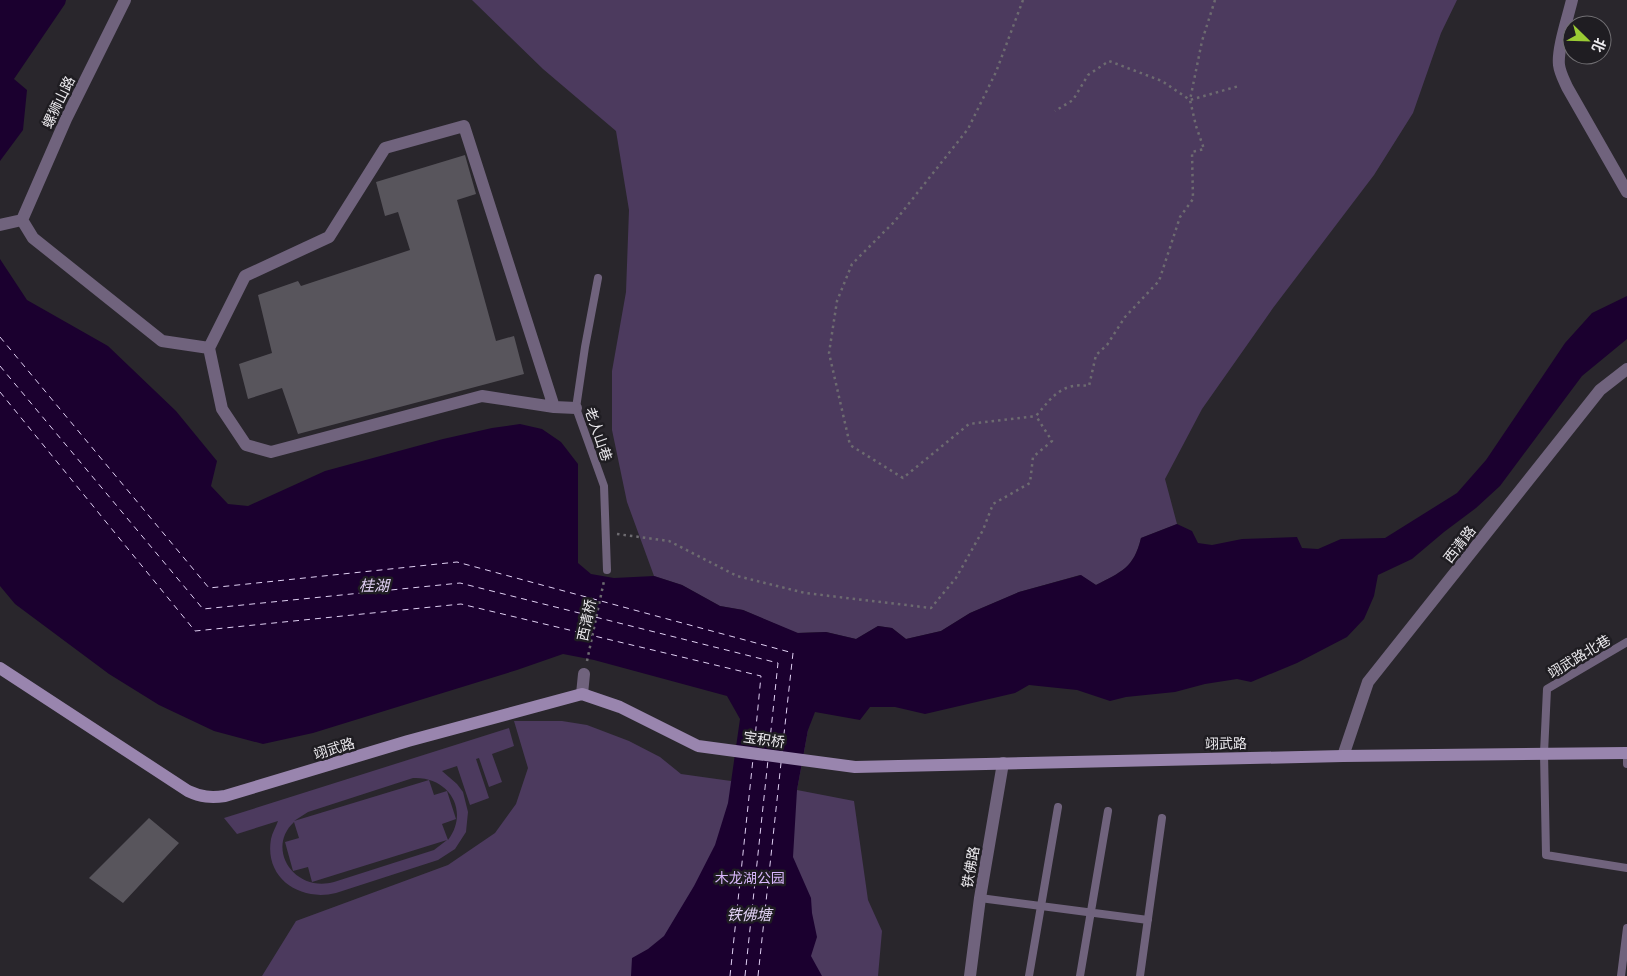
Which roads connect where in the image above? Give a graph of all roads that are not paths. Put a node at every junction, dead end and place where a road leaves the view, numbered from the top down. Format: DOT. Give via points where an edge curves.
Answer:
graph roads {
  1 [pos="125,0"];
  2 [pos="1572,0"];
  3 [pos="1627,192"];
  4 [pos="22,220"];
  5 [pos="0,225"];
  6 [pos="598,278"];
  7 [pos="208,348"];
  8 [pos="1627,369"];
  9 [pos="554,407"];
  10 [pos="576,408"];
  11 [pos="606,570"];
  12 [pos="1627,642"];
  13 [pos="0,668"];
  14 [pos="584,674"];
  15 [pos="582,694"];
  16 [pos="1544,753"];
  17 [pos="1627,753"];
  18 [pos="1342,756"];
  19 [pos="826,763"];
  20 [pos="1002,763"];
  21 [pos="1627,764"];
  22 [pos="1058,807"];
  23 [pos="1108,811"];
  24 [pos="1162,818"];
  25 [pos="1627,868"];
  26 [pos="980,898"];
  27 [pos="1041,906"];
  28 [pos="1091,913"];
  29 [pos="1148,920"];
  30 [pos="1627,928"];
  31 [pos="970,976"];
  32 [pos="1029,976"];
  33 [pos="1080,976"];
  34 [pos="1140,976"];
  35 [pos="1621,976"];
  1 -- 4 [label="street, 螺狮山路" via="66,119"];
  2 -- 3 [label="street" via="1560,53 1561,74"];
  4 -- 5 [label="street"];
  4 -- 7 [label="street" via="33,238 162,341"];
  6 -- 10 [label="lane, 老人山巷"];
  7 -- 9 [label="street" via="222,409 246,445 271,452 482,396"];
  7 -- 9 [label="street" via="245,276 328,237 385,148 464,126"];
  8 -- 18 [label="street, 西清路" via="1600,390 1368,682"];
  9 -- 10 [label="street"];
  10 -- 11 [label="lane, 老人山巷" via="604,486"];
  12 -- 16 [label="lane, 翊武路北巷" via="1547,689"];
  13 -- 15 [label="main road, 翊武路" via="188,791 213,798 408,740"];
  14 -- 15 [label="street"];
  15 -- 19 [label="main road, 宝积桥" via="620,707 698,746"];
  16 -- 17 [label="main road, 翊武路"];
  16 -- 18 [label="main road, 翊武路"];
  16 -- 25 [label="lane" via="1546,855"];
  17 -- 21 [label="lane"];
  18 -- 20 [label="main road, 翊武路"];
  19 -- 20 [label="main road, 翊武路" via="855,767"];
  20 -- 26 [label="street, 铁佛路"];
  22 -- 27 [label="lane"];
  23 -- 28 [label="lane"];
  24 -- 29 [label="lane"];
  26 -- 27 [label="lane"];
  26 -- 31 [label="street, 铁佛路"];
  27 -- 28 [label="lane"];
  27 -- 32 [label="lane"];
  28 -- 29 [label="lane"];
  28 -- 33 [label="lane"];
  29 -- 34 [label="lane"];
  30 -- 35 [label="lane"];
}
